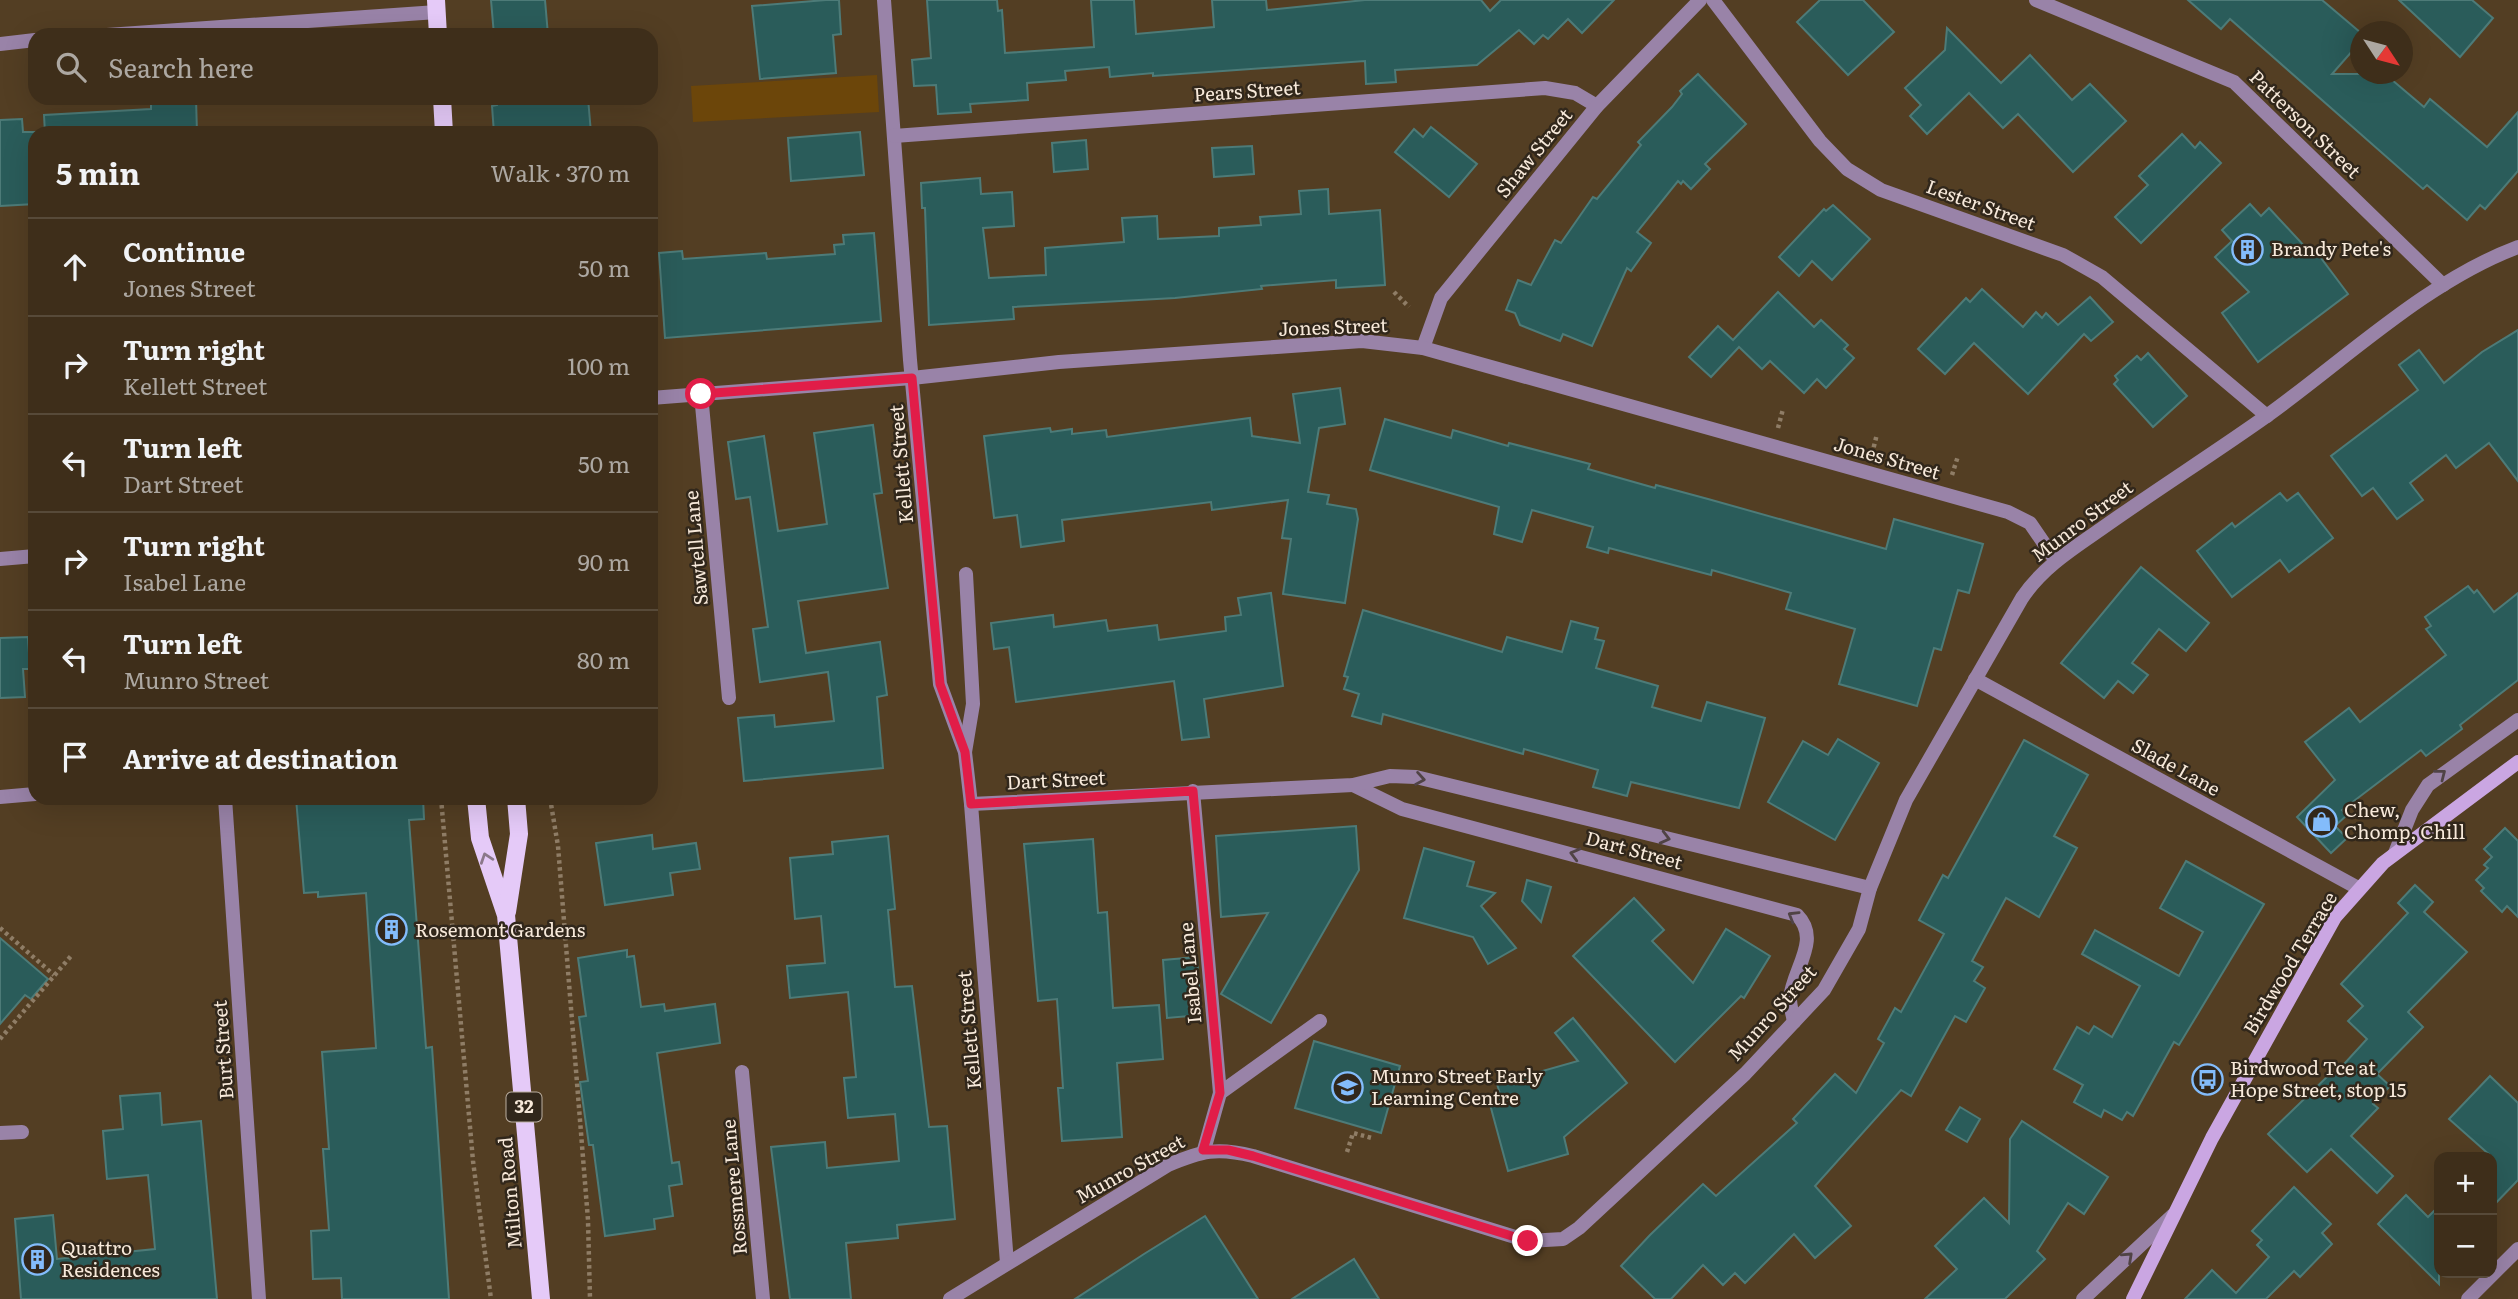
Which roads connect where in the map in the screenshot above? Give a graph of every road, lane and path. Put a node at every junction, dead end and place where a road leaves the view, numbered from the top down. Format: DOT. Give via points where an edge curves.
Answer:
graph roads {
  1 [pos="884,0"];
  2 [pos="1700,0"];
  3 [pos="1713,0"];
  4 [pos="2037,0"];
  5 [pos="436,6"];
  6 [pos="186,28"];
  7 [pos="438,28"];
  8 [pos="28,41"];
  9 [pos="0,44"];
  10 [pos="442,105"];
  11 [pos="1597,106"];
  12 [pos="444,126"];
  13 [pos="894,136"];
  14 [pos="2518,247"];
  15 [pos="2443,285"];
  16 [pos="1394,292"];
  17 [pos="1409,307"];
  18 [pos="1423,348"];
  19 [pos="912,378"];
  20 [pos="701,394"];
  21 [pos="658,397"];
  22 [pos="2267,416"];
  23 [pos="28,557"];
  24 [pos="0,559"];
  25 [pos="2056,561"];
  26 [pos="965,574"];
  27 [pos="1975,679"];
  28 [pos="729,698"];
  29 [pos="2518,720"];
  30 [pos="965,752"];
  31 [pos="2518,762"];
  32 [pos="1353,785"];
  33 [pos="1193,791"];
  34 [pos="28,795"];
  35 [pos="0,797"];
  36 [pos="971,804"];
  37 [pos="225,805"];
  38 [pos="442,805"];
  39 [pos="476,805"];
  40 [pos="517,805"];
  41 [pos="551,805"];
  42 [pos="2395,853"];
  43 [pos="1870,888"];
  44 [pos="2358,888"];
  45 [pos="506,915"];
  46 [pos="0,928"];
  47 [pos="71,956"];
  48 [pos="54,975"];
  49 [pos="1320,1021"];
  50 [pos="1794,1022"];
  51 [pos="0,1039"];
  52 [pos="742,1072"];
  53 [pos="1220,1093"];
  54 [pos="22,1132"];
  55 [pos="0,1133"];
  56 [pos="1372,1138"];
  57 [pos="1203,1150"];
  58 [pos="1347,1152"];
  59 [pos="2173,1215"];
  60 [pos="2518,1249"];
  61 [pos="1007,1263"];
  62 [pos="259,1299"];
  63 [pos="491,1299"];
  64 [pos="541,1299"];
  65 [pos="590,1299"];
  66 [pos="763,1299"];
  67 [pos="950,1299"];
  68 [pos="2083,1299"];
  69 [pos="2133,1299"];
  70 [pos="2468,1299"];
  1 -- 13 [label="street, Kellett Street"];
  2 -- 11 [label="street, Shaw Street"];
  3 -- 22 [label="street, Lester Street" via="1820,141 1847,169 1881,190 2063,255 2102,277"];
  4 -- 15 [label="street, Patterson Street" via="2234,82"];
  5 -- 6 [label="street"];
  5 -- 7 [label="main road"];
  8 -- 9 [label="street"];
  10 -- 12 [label="main road"];
  11 -- 13 [label="street, Pears Street" via="1575,93 1545,88"];
  11 -- 18 [label="street, Shaw Street" via="1441,298"];
  13 -- 19 [label="street, Kellett Street"];
  14 -- 15 [label="street, Munro Street"];
  15 -- 22 [label="street, Munro Street"];
  16 -- 17 [label="path"];
  18 -- 19 [label="street, Jones Street" via="1362,341 1059,362"];
  18 -- 25 [label="street, Jones Street" via="2008,512 2030,523"];
  19 -- 20 [label="street, Jones Street"];
  19 -- 30 [label="street, Kellett Street" via="940,684"];
  20 -- 21 [label="street, Jones Street"];
  20 -- 28 [label="street, Sawtell Lane"];
  22 -- 25 [label="street, Munro Street"];
  23 -- 24 [label="street"];
  25 -- 27 [label="street, Munro Street" via="2030,586"];
  26 -- 30 [label="street, Kellett Street" via="973,704"];
  27 -- 43 [label="street, Munro Street" via="1906,800"];
  27 -- 44 [label="street, Slade Lane"];
  42 -- 29 [label="street, Birdwood Terrace, one-way" via="2428,785"];
  30 -- 36 [label="street, Kellett Street"];
  31 -- 42 [label="street, Birdwood Terrace"];
  32 -- 33 [label="street, Dart Street"];
  32 -- 43 [label="street, Dart Street, one-way" via="1390,776 1416,777"];
  50 -- 32 [label="street, Dart Street, one-way" via="1792,988 1809,936 1807,925 1797,915 1402,808"];
  33 -- 36 [label="street, Dart Street"];
  33 -- 53 [label="street, Isabel Lane"];
  34 -- 35 [label="street"];
  36 -- 61 [label="street, Kellett Street"];
  37 -- 62 [label="street, Burt Street"];
  38 -- 63 [label="path" via="473,1161"];
  45 -- 39 [label="main road, Milton Road / 32, one-way" via="480,838"];
  40 -- 45 [label="main road, Milton Road / 32" via="519,834"];
  41 -- 65 [label="path" via="588,1220"];
  42 -- 44 [label="street, Birdwood Terrace"];
  43 -- 50 [label="street, Munro Street" via="1860,929 1824,990"];
  44 -- 59 [label="street, Birdwood Terrace" via="2315,950"];
  45 -- 64 [label="main road, Milton Road / 32"];
  46 -- 48 [label="path"];
  47 -- 48 [label="path"];
  48 -- 51 [label="path"];
  49 -- 53 [label="street"];
  50 -- 57 [label="street, Munro Street" via="1735,1083 1563,1239 1528,1241 1253,1156"];
  52 -- 66 [label="street, Rossmere Lane"];
  53 -- 57 [label="street, Isabel Lane"];
  54 -- 55 [label="street"];
  56 -- 58 [label="path" via="1353,1133"];
  57 -- 61 [label="street, Munro Street" via="1168,1166"];
  68 -- 59 [label="street, Birdwood Terrace, one-way"];
  59 -- 69 [label="street, Birdwood Terrace"];
  60 -- 70 [label="street"];
  61 -- 67 [label="street, Munro Street"];
}
